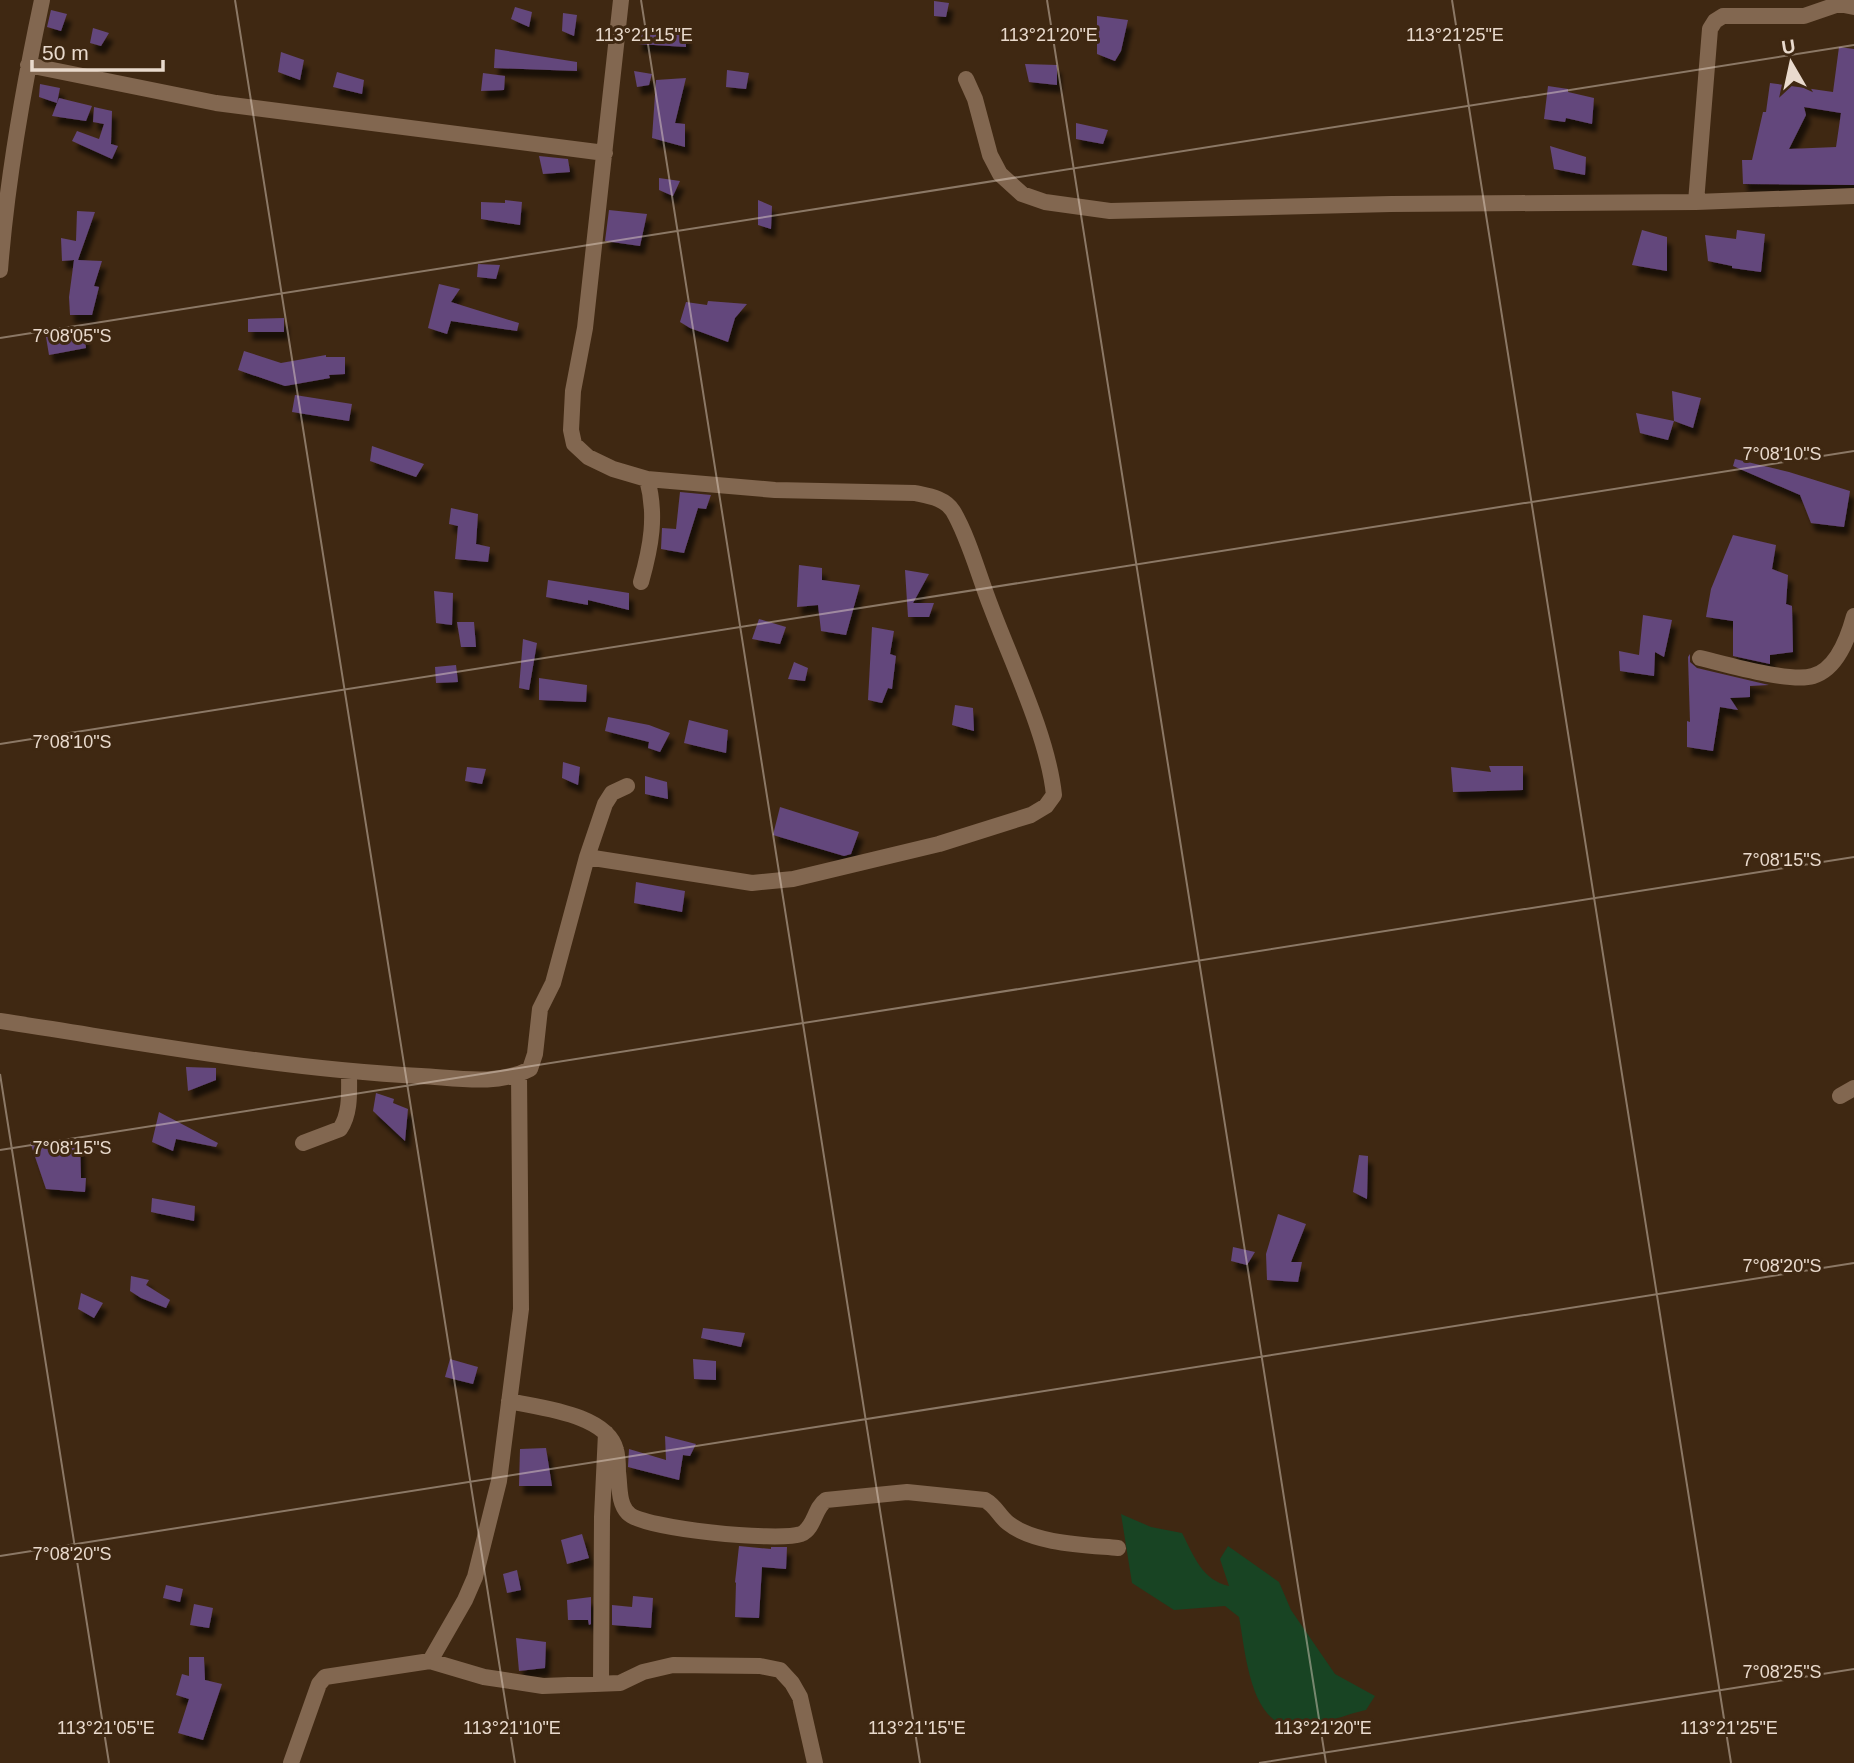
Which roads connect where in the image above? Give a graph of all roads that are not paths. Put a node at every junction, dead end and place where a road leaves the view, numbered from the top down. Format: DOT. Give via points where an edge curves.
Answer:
graph roads {
  1 [pos="42,0"];
  2 [pos="621,0"];
  3 [pos="1854,7"];
  4 [pos="28,65"];
  5 [pos="966,79"];
  6 [pos="605,153"];
  7 [pos="1854,196"];
  8 [pos="1696,202"];
  9 [pos="0,270"];
  10 [pos="647,479"];
  11 [pos="641,582"];
  12 [pos="1854,615"];
  13 [pos="1700,659"];
  14 [pos="627,786"];
  15 [pos="587,857"];
  16 [pos="0,1021"];
  17 [pos="349,1072"];
  18 [pos="519,1074"];
  19 [pos="303,1143"];
  20 [pos="509,1401"];
  21 [pos="606,1433"];
  22 [pos="1118,1548"];
  23 [pos="430,1661"];
  24 [pos="601,1684"];
  25 [pos="291,1763"];
  26 [pos="815,1763"];
  1 -- 4 [label="street"];
  2 -- 6 [label="street"];
  3 -- 8 [label="street" via="1839,4 1804,16 1723,16 1715,21 1710,29"];
  4 -- 6 [label="street" via="216,103"];
  4 -- 9 [label="street"];
  5 -- 8 [label="street" via="999,174 1022,194 1045,202 1110,211"];
  6 -- 10 [label="street" via="571,430 574,444 588,457"];
  7 -- 8 [label="street"];
  10 -- 11 [label="street" via="652,495 652,542"];
  10 -- 15 [label="street" via="915,493 946,503 953,510 1033,719 1054,795 1031,815 939,845 793,879 752,883"];
  12 -- 13 [label="street" via="1840,655 1813,676 1773,674"];
  14 -- 15 [label="street" via="612,793 605,804"];
  15 -- 18 [label="street" via="553,983 540,1009 535,1054 530,1069"];
  16 -- 17 [label="street"];
  17 -- 18 [label="street" via="493,1080"];
  17 -- 19 [label="street" via="344,1124"];
  18 -- 20 [label="street" via="522,1309"];
  20 -- 21 [label="street" via="581,1417"];
  20 -- 23 [label="street" via="499,1481 475,1577"];
  21 -- 22 [label="street" via="616,1449 623,1507 630,1516 656,1524 787,1537 807,1530 826,1500 907,1492 985,1500 1006,1522 1027,1533"];
  21 -- 24 [label="street"];
  23 -- 24 [label="street" via="484,1677 543,1686"];
  23 -- 25 [label="street" via="325,1677"];
  24 -- 26 [label="street" via="620,1683 673,1665 780,1670 800,1697"];
}
